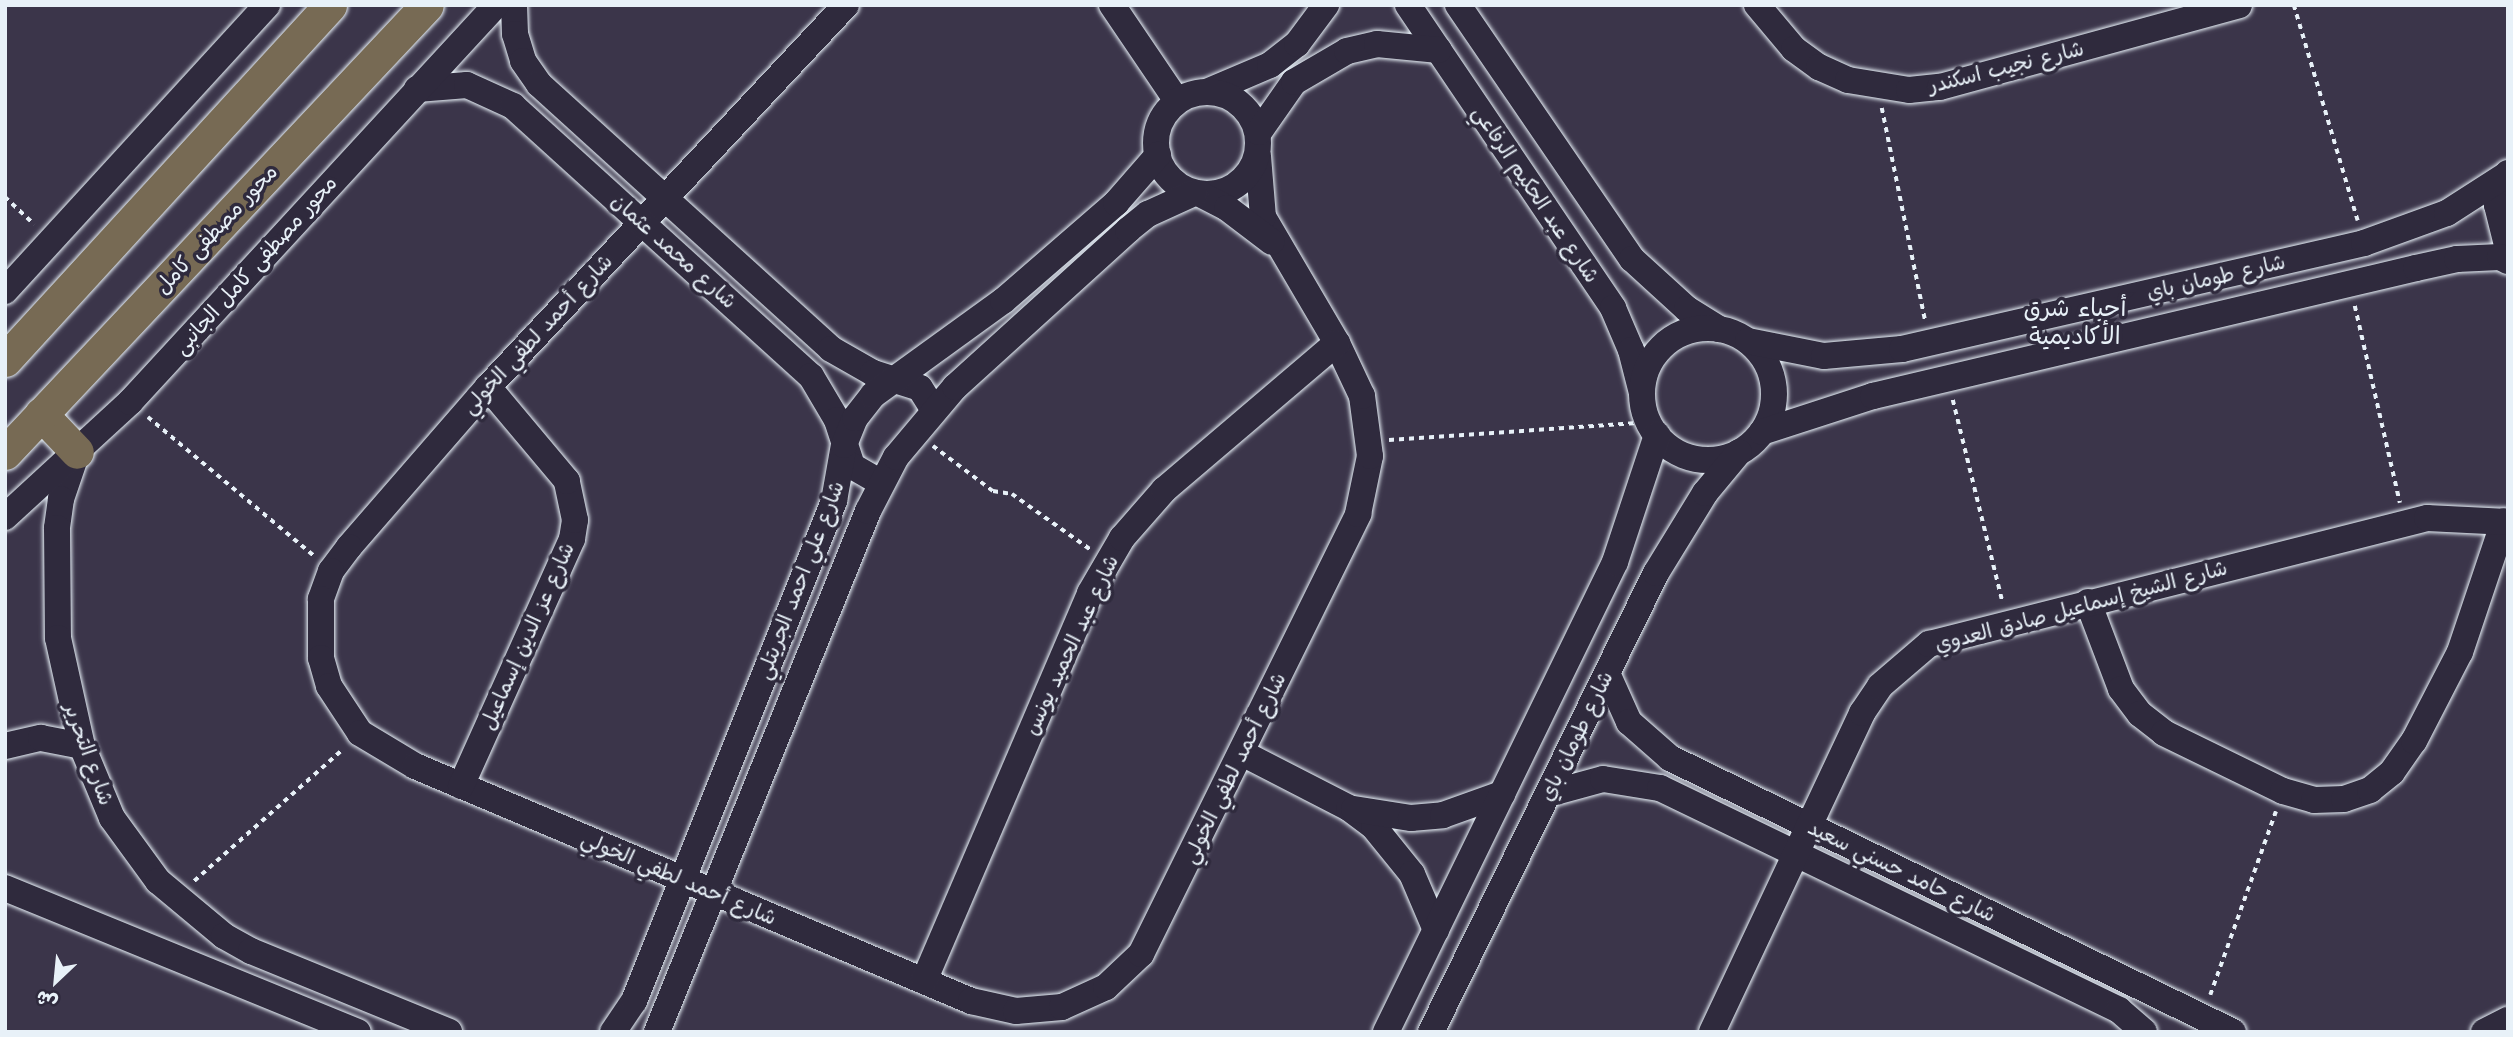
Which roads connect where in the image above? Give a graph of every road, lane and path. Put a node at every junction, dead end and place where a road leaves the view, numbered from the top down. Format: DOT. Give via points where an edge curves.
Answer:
graph roads {
  1 [pos="267,5"];
  2 [pos="330,5"];
  3 [pos="427,5"];
  4 [pos="496,5"];
  5 [pos="514,5"];
  6 [pos="846,5"];
  7 [pos="1112,5"];
  8 [pos="1326,5"];
  9 [pos="1408,5"];
  10 [pos="1458,5"];
  11 [pos="1757,5"];
  12 [pos="2239,5"];
  13 [pos="2294,5"];
  14 [pos="2163,15"];
  15 [pos="1439,50"];
  16 [pos="1878,88"];
  17 [pos="416,89"];
  18 [pos="1209,91"];
  19 [pos="1177,101"];
  20 [pos="1258,144"];
  21 [pos="1158,155"];
  22 [pos="2507,174"];
  23 [pos="1197,194"];
  24 [pos="5,197"];
  25 [pos="664,197"];
  26 [pos="641,222"];
  27 [pos="51,240"];
  28 [pos="2364,243"];
  29 [pos="1276,245"];
  30 [pos="2508,249"];
  31 [pos="2508,261"];
  32 [pos="2350,284"];
  33 [pos="5,291"];
  34 [pos="1719,329"];
  35 [pos="1748,341"];
  36 [pos="1337,343"];
  37 [pos="1930,343"];
  38 [pos="5,360"];
  39 [pos="1948,378"];
  40 [pos="897,379"];
  41 [pos="488,387"];
  42 [pos="1642,393"];
  43 [pos="130,402"];
  44 [pos="933,409"];
  45 [pos="41,414"];
  46 [pos="1653,429"];
  47 [pos="914,432"];
  48 [pos="1762,432"];
  49 [pos="1370,441"];
  50 [pos="844,445"];
  51 [pos="77,452"];
  52 [pos="1739,452"];
  53 [pos="5,453"];
  54 [pos="881,483"];
  55 [pos="5,517"];
  56 [pos="2506,521"];
  57 [pos="2404,523"];
  58 [pos="1107,561"];
  59 [pos="331,571"];
  60 [pos="2088,602"];
  61 [pos="2008,622"];
  62 [pos="1607,673"];
  63 [pos="360,733"];
  64 [pos="5,746"];
  65 [pos="82,746"];
  66 [pos="1242,753"];
  67 [pos="461,786"];
  68 [pos="2283,791"];
  69 [pos="1502,794"];
  70 [pos="1548,794"];
  71 [pos="1349,808"];
  72 [pos="1809,826"];
  73 [pos="1796,854"];
  74 [pos="683,879"];
  75 [pos="5,888"];
  76 [pos="713,892"];
  77 [pos="176,897"];
  78 [pos="1436,930"];
  79 [pos="924,981"];
  80 [pos="2202,1017"];
  81 [pos="2508,1020"];
  82 [pos="358,1032"];
  83 [pos="449,1032"];
  84 [pos="612,1032"];
  85 [pos="657,1032"];
  86 [pos="1386,1032"];
  87 [pos="1431,1032"];
  88 [pos="1712,1032"];
  89 [pos="2144,1032"];
  90 [pos="2233,1032"];
  91 [pos="2484,1032"];
  1 -- 27 [label="street"];
  2 -- 38 [label="main road"];
  3 -- 45 [label="main road, محور مصطفى كامل"];
  4 -- 17 [label="street, محور مصطفى كامل الجانبى"];
  5 -- 25 [label="street, شارع محمد عثمان" via="518,43 539,84"];
  6 -- 25 [label="street, شارع أحمد لطفي الخولي"];
  7 -- 19 [label="street"];
  8 -- 18 [label="street" via="1297,44 1270,65"];
  9 -- 15 [label="street, شارع عبد الحكيم الرفاعي"];
  10 -- 34 [label="street, شارع عبد الحكيم الرفاعي" via="1632,258 1658,286"];
  11 -- 16 [label="street, شارع نجيب اسكندر" via="1794,49 1819,67"];
  12 -- 14 [label="street, شارع نجيب اسكندر"];
  13 -- 28 [label="path"];
  14 -- 16 [label="street, شارع نجيب اسكندر" via="1940,87"];
  15 -- 20 [label="street" via="1377,44 1347,51 1294,82"];
  15 -- 42 [label="street, شارع عبد الحكيم الرفاعي" via="1613,308"];
  16 -- 37 [label="path"];
  17 -- 26 [label="street, شارع محمد عثمان" via="442,84 491,93 513,106"];
  17 -- 43 [label="street, محور مصطفى كامل الجانبى"];
  18 -- 19 [label="street"];
  18 -- 20 [label="street" via="1240,104"];
  19 -- 21 [label="street" via="1158,128"];
  20 -- 23 [label="street" via="1250,173 1236,186"];
  20 -- 29 [label="street, شارع أحمد لطفي الخولي" via="1263,217"];
  21 -- 23 [label="street" via="1167,176"];
  21 -- 40 [label="street, شارع علي احمد الجريتلي" via="1132,188 1003,301"];
  22 -- 28 [label="street, شارع طومان باي" via="2447,213"];
  22 -- 30 [label="street" via="2498,220"];
  23 -- 29 [label="street, شارع أحمد لطفي الخولي" via="1244,219"];
  23 -- 44 [label="street, شارع علي احمد الجريتلي" via="1170,201 1128,230"];
  24 -- 27 [label="path"];
  25 -- 26 [label="street, شارع أحمد لطفي الخولي"];
  25 -- 40 [label="street, شارع محمد عثمان" via="831,349 851,362"];
  26 -- 41 [label="street, شارع أحمد لطفي الخولي"];
  26 -- 50 [label="street, شارع محمد عثمان" via="811,376 826,397"];
  27 -- 33 [label="street"];
  28 -- 37 [label="street, شارع طومان باي"];
  29 -- 36 [label="street, شارع أحمد لطفي الخولي"];
  31 -- 32 [label="street, شارع طومان باي" via="2500,257 2458,259"];
  32 -- 39 [label="street, شارع طومان باي"];
  32 -- 57 [label="path"];
  34 -- 35 [label="street"];
  34 -- 42 [label="street" via="1687,331 1659,349 1644,377"];
  35 -- 37 [label="street, شارع طومان باي" via="1824,356 1863,355"];
  35 -- 48 [label="street" via="1769,368 1773,384 1770,417"];
  36 -- 49 [label="street, شارع أحمد لطفي الخولي" via="1362,396"];
  36 -- 58 [label="street, شارع عبد الحميد يونس" via="1164,490"];
  39 -- 48 [label="street, شارع طومان باي" via="1835,407"];
  39 -- 61 [label="path"];
  40 -- 44 [label="street, شارع محمد عثمان" via="920,388"];
  40 -- 50 [label="street, شارع علي احمد الجريتلي" via="863,406"];
  41 -- 59 [label="street, شارع أحمد لطفي الخولي"];
  41 -- 67 [label="street, شارع عز الدين إسماعيل" via="567,481 575,520 572,539"];
  42 -- 46 [label="street"];
  43 -- 51 [label="street, محور مصطفى كامل الجانبى"];
  43 -- 59 [label="path"];
  44 -- 47 [label="street, شارع علي احمد الجريتلي"];
  45 -- 51 [label="main road"];
  45 -- 53 [label="main road, محور مصطفى كامل"];
  46 -- 49 [label="path"];
  46 -- 52 [label="street" via="1695,458"];
  46 -- 69 [label="street, شارع طومان باي" via="1615,562"];
  47 -- 54 [label="street, شارع علي احمد الجريتلي"];
  47 -- 58 [label="path" via="993,491 1012,494"];
  48 -- 52 [label="street"];
  49 -- 66 [label="street, شارع أحمد لطفي الخولي" via="1367,485 1358,514"];
  50 -- 54 [label="street, شارع محمد عثمان" via="860,474"];
  50 -- 74 [label="street, شارع علي احمد الجريتلي" via="834,501"];
  51 -- 55 [label="street, محور مصطفى كامل الجانبى"];
  51 -- 65 [label="street, شارع التحرير" via="61,499 55,583 61,652"];
  52 -- 62 [label="street, شارع طومان باي" via="1680,533"];
  54 -- 76 [label="street, شارع علي احمد الجريتلي"];
  56 -- 57 [label="street, شارع الشيخ إسماعيل صادق العدوي" via="2456,516"];
  56 -- 68 [label="street" via="2459,652 2435,704 2392,772 2370,790 2344,799 2314,800"];
  57 -- 60 [label="street, شارع الشيخ إسماعيل صادق العدوي"];
  58 -- 79 [label="street, شارع عبد الحميد يونس"];
  59 -- 63 [label="street, شارع أحمد لطفي الخولي" via="321,599 320,658 329,686"];
  60 -- 61 [label="street, شارع الشيخ إسماعيل صادق العدوي"];
  60 -- 68 [label="street" via="2121,689 2140,714 2164,733"];
  61 -- 72 [label="street, شارع الشيخ إسماعيل صادق العدوي" via="1929,644 1895,671 1862,713"];
  62 -- 70 [label="street, شارع طومان باي"];
  62 -- 72 [label="street, شارع حامد حسني سعيد" via="1615,699 1648,743"];
  63 -- 67 [label="street, شارع أحمد لطفي الخولي" via="415,766"];
  63 -- 77 [label="path"];
  64 -- 65 [label="street" via="41,738"];
  65 -- 77 [label="street, شارع التحرير" via="112,818 133,850"];
  66 -- 71 [label="street"];
  66 -- 79 [label="street, شارع أحمد لطفي الخولي" via="1154,933 1141,954 1106,987 1062,1007 1016,1011 971,1001"];
  67 -- 74 [label="street, شارع أحمد لطفي الخولي"];
  68 -- 80 [label="path"];
  69 -- 71 [label="street" via="1443,816 1390,817"];
  69 -- 78 [label="street, شارع طومان باي"];
  70 -- 73 [label="street, شارع حامد حسني سعيد" via="1604,779 1632,781 1660,788"];
  70 -- 87 [label="street, شارع طومان باي"];
  71 -- 78 [label="street" via="1395,849 1412,874"];
  72 -- 73 [label="street, شارع الشيخ إسماعيل صادق العدوي"];
  72 -- 80 [label="street, شارع حامد حسني سعيد"];
  73 -- 88 [label="street, شارع الشيخ إسماعيل صادق العدوي"];
  73 -- 89 [label="street, شارع حامد حسني سعيد" via="2119,1010"];
  74 -- 76 [label="street, شارع أحمد لطفي الخولي"];
  74 -- 84 [label="street, شارع علي احمد الجريتلي" via="634,1001"];
  75 -- 82 [label="street"];
  76 -- 79 [label="street, شارع أحمد لطفي الخولي"];
  76 -- 85 [label="street, شارع علي احمد الجريتلي"];
  77 -- 83 [label="street, شارع التحرير" via="251,951"];
  78 -- 86 [label="street, شارع طومان باي"];
  80 -- 90 [label="street, شارع حامد حسني سعيد"];
  81 -- 91 [label="street"];
}
